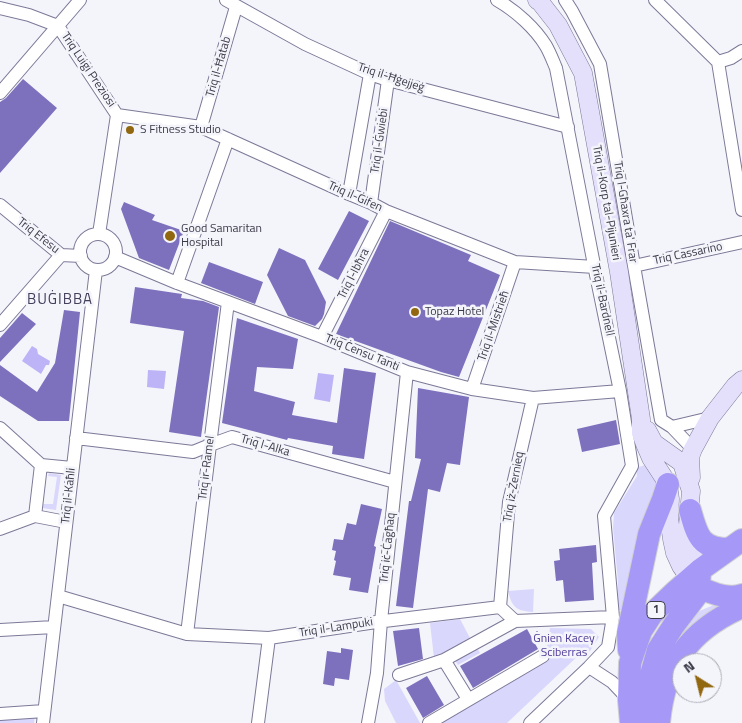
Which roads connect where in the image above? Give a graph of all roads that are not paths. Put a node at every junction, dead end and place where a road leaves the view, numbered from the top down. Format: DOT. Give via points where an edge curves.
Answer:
graph roads {
  1 [pos="80,0"];
  2 [pos="497,0"];
  3 [pos="537,0"];
  4 [pos="580,0"];
  5 [pos="231,3"];
  6 [pos="662,3"];
  7 [pos="569,5"];
  8 [pos="0,8"];
  9 [pos="58,26"];
  10 [pos="742,50"];
  11 [pos="718,62"];
  12 [pos="370,74"];
  13 [pos="388,80"];
  14 [pos="0,93"];
  15 [pos="117,115"];
  16 [pos="201,127"];
  17 [pos="568,127"];
  18 [pos="228,139"];
  19 [pos="737,151"];
  20 [pos="349,194"];
  21 [pos="371,202"];
  22 [pos="0,205"];
  23 [pos="742,210"];
  24 [pos="386,211"];
  25 [pos="99,234"];
  26 [pos="742,242"];
  27 [pos="61,255"];
  28 [pos="81,256"];
  29 [pos="115,258"];
  30 [pos="515,262"];
  31 [pos="634,266"];
  32 [pos="595,267"];
  33 [pos="96,270"];
  34 [pos="177,283"];
  35 [pos="228,302"];
  36 [pos="0,325"];
  37 [pos="322,337"];
  38 [pos="407,372"];
  39 [pos="742,380"];
  40 [pos="472,389"];
  41 [pos="620,391"];
  42 [pos="533,398"];
  43 [pos="641,418"];
  44 [pos="710,418"];
  45 [pos="672,427"];
  46 [pos="0,428"];
  47 [pos="76,438"];
  48 [pos="210,445"];
  49 [pos="689,455"];
  50 [pos="41,465"];
  51 [pos="72,468"];
  52 [pos="395,482"];
  53 [pos="668,484"];
  54 [pos="690,500"];
  55 [pos="35,516"];
  56 [pos="66,522"];
  57 [pos="0,529"];
  58 [pos="736,544"];
  59 [pos="696,578"];
  60 [pos="742,595"];
  61 [pos="58,596"];
  62 [pos="500,607"];
  63 [pos="742,607"];
  64 [pos="613,617"];
  65 [pos="515,620"];
  66 [pos="381,621"];
  67 [pos="54,627"];
  68 [pos="0,630"];
  69 [pos="187,634"];
  70 [pos="269,638"];
  71 [pos="543,656"];
  72 [pos="444,660"];
  73 [pos="630,663"];
  74 [pos="589,667"];
  75 [pos="399,675"];
  76 [pos="468,699"];
  77 [pos="629,700"];
  78 [pos="0,714"];
  79 [pos="44,717"];
  80 [pos="258,723"];
  81 [pos="368,723"];
  82 [pos="429,723"];
  83 [pos="530,723"];
  84 [pos="631,723"];
  85 [pos="646,723"];
  86 [pos="659,723"];
  1 -- 9 [label="street"];
  2 -- 17 [label="street, Triq il-Bardnell" via="509,6 546,46 556,68"];
  3 -- 43 [label="street, Triq il-Korp tal-Pijunieri" via="558,25 583,73 619,272"];
  4 -- 7 [label="street"];
  5 -- 12 [label="street, Triq il-Ħġejjeġ"];
  5 -- 16 [label="street, Triq il-Ħatab"];
  6 -- 11 [label="street"];
  7 -- 31 [label="street, Triq l-Għaxra ta' Frar" via="600,64"];
  8 -- 9 [label="street, Triq Luigi Preziosi"];
  9 -- 14 [label="street"];
  9 -- 15 [label="street, Triq Luigi Preziosi"];
  10 -- 11 [label="street"];
  11 -- 19 [label="street"];
  12 -- 13 [label="street, Triq il-Ħġejjeġ"];
  12 -- 20 [label="street, Triq il-Ġwiebi"];
  13 -- 17 [label="street, Triq il-Ħġejjeġ"];
  13 -- 21 [label="street, Triq il-Ġwiebi"];
  15 -- 16 [label="street, Triq il-Ġifen"];
  15 -- 25 [label="street"];
  16 -- 18 [label="street, Triq il-Ġifen"];
  17 -- 32 [label="street, Triq il-Bardnell"];
  18 -- 20 [label="street, Triq il-Ġifen"];
  18 -- 34 [label="street"];
  19 -- 23 [label="street"];
  20 -- 21 [label="street, Triq il-Ġifen"];
  21 -- 24 [label="street, Triq il-Ġifen"];
  22 -- 27 [label="street, Triq Efesu"];
  24 -- 30 [label="street, Triq il-Ġifen"];
  24 -- 37 [label="street, Triq l-Ibħra"];
  25 -- 28 [label="street" via="85,240"];
  25 -- 29 [label="street" via="111,240"];
  26 -- 31 [label="street, Triq Cassarino"];
  27 -- 28 [label="street, Triq Efesu"];
  27 -- 36 [label="street"];
  28 -- 33 [label="street" via="83,262"];
  29 -- 33 [label="street" via="108,267"];
  29 -- 34 [label="street, Triq Ċensu Tanti"];
  30 -- 32 [label="street, Triq il-Ġifen"];
  30 -- 40 [label="street, Triq il-Mistrieħ"];
  31 -- 45 [label="street, Triq l-Għaxra ta' Frar" via="661,420"];
  32 -- 41 [label="street, Triq il-Bardnell"];
  33 -- 47 [label="street, Triq il-Kaħli"];
  34 -- 35 [label="street, Triq Ċensu Tanti"];
  35 -- 37 [label="street, Triq Ċensu Tanti"];
  35 -- 48 [label="street, Triq ir-Ramel"];
  37 -- 38 [label="street, Triq Ċensu Tanti"];
  38 -- 40 [label="street, Triq Ċensu Tanti"];
  38 -- 52 [label="street, Triq iċ-Ċagħaq"];
  39 -- 44 [label="street"];
  40 -- 42 [label="street, Triq Ċensu Tanti"];
  41 -- 42 [label="street, Triq Ċensu Tanti"];
  41 -- 64 [label="street, Triq il-Bardnell" via="632,466 604,516"];
  42 -- 62 [label="street, Triq iż-Żernieq" via="509,502"];
  43 -- 49 [label="street, Triq il-Korp tal-Pijunieri" via="654,443 664,451"];
  43 -- 53 [label="street, Triq il-Korp tal-Pijunieri" via="645,444"];
  44 -- 45 [label="street"];
  44 -- 49 [label="street"];
  45 -- 49 [label="street, Triq l-Għaxra ta' Frar"];
  46 -- 50 [label="street"];
  47 -- 48 [label="street, Triq l-Alka" via="193,452"];
  47 -- 51 [label="street, Triq il-Kaħli"];
  48 -- 52 [label="street, Triq l-Alka" via="232,437"];
  48 -- 69 [label="street, Triq ir-Ramel"];
  49 -- 53 [label="street"];
  49 -- 54 [label="street"];
  50 -- 51 [label="street"];
  50 -- 55 [label="street"];
  51 -- 56 [label="street, Triq il-Kaħli"];
  52 -- 66 [label="street, Triq iċ-Ċagħaq"];
  53 -- 59 [label="street" via="675,553 681,566"];
  53 -- 73 [label="highway" via="649,534 632,608 628,633"];
  54 -- 58 [label="highway" via="696,532 701,539 717,549"];
  54 -- 59 [label="street" via="687,536"];
  55 -- 56 [label="street"];
  55 -- 57 [label="street"];
  56 -- 61 [label="street, Triq il-Kaħli"];
  58 -- 59 [label="highway, 1"];
  59 -- 60 [label="highway" via="716,594"];
  59 -- 73 [label="highway, 1" via="652,614 641,631"];
  59 -- 85 [label="highway" via="696,596 658,650 646,697"];
  61 -- 67 [label="street, Triq il-Kaħli"];
  61 -- 69 [label="street, Triq il-Lampuki"];
  62 -- 65 [label="street"];
  62 -- 66 [label="street, Triq il-Lampuki"];
  63 -- 86 [label="highway" via="718,619 687,646 668,679"];
  64 -- 65 [label="street"];
  64 -- 74 [label="street, Triq il-Bardnell" via="608,647"];
  65 -- 72 [label="street"];
  66 -- 70 [label="street, Triq il-Lampuki"];
  66 -- 81 [label="street, Triq iċ-Ċagħaq" via="377,673"];
  67 -- 68 [label="street"];
  67 -- 79 [label="street, Triq il-Kaħli"];
  69 -- 70 [label="street, Triq il-Lampuki"];
  70 -- 80 [label="street"];
  71 -- 76 [label="street"];
  72 -- 75 [label="street"];
  72 -- 76 [label="street"];
  73 -- 77 [label="highway, 1"];
  74 -- 77 [label="street" via="612,682"];
  74 -- 83 [label="street, Triq il-Bardnell"];
  76 -- 82 [label="street"];
  77 -- 84 [label="highway, 1"];
  78 -- 79 [label="street"];
}
